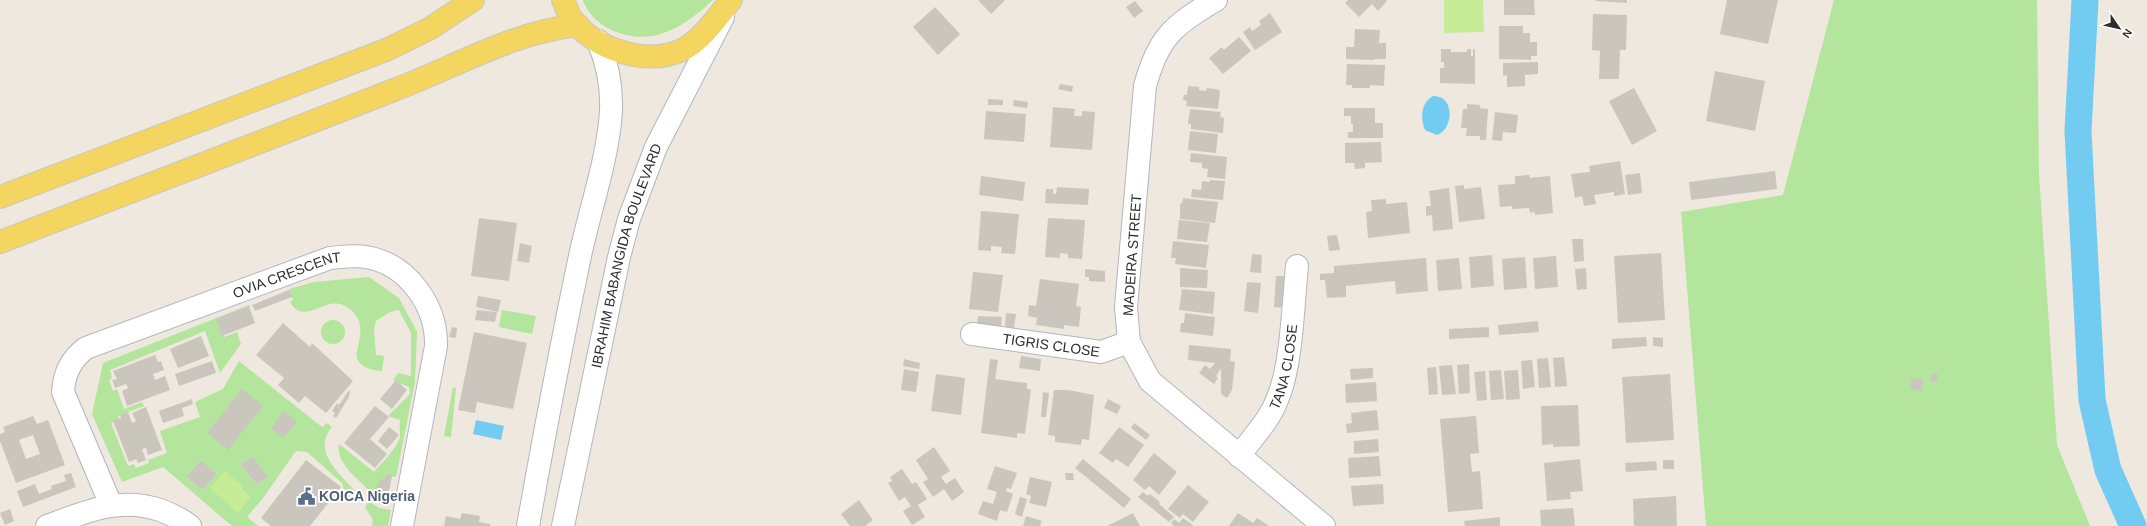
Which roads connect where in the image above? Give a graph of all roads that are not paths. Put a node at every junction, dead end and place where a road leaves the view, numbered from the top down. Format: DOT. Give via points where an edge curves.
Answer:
graph roads {
  1 [pos="473,0"];
  2 [pos="563,0"];
  3 [pos="731,0"];
  4 [pos="1216,0"];
  5 [pos="578,25"];
  6 [pos="598,41"];
  7 [pos="0,197"];
  8 [pos="0,242"];
  9 [pos="1298,266"];
  10 [pos="972,334"];
  11 [pos="1129,342"];
  12 [pos="1239,456"];
  13 [pos="111,505"];
  14 [pos="47,526"];
  15 [pos="190,526"];
  16 [pos="402,526"];
  17 [pos="528,526"];
  18 [pos="563,526"];
  19 [pos="1324,526"];
  1 -- 7 [label="main road" via="429,29 386,50"];
  2 -- 5 [label="main road" via="572,19"];
  3 -- 6 [label="main road" via="700,36 683,49 662,56 642,57 621,52"];
  3 -- 18 [label="street, IBRAHIM BABANGIDA BOULEVARD" via="656,147 629,219"];
  4 -- 11 [label="street, MADEIRA STREET" via="1187,16 1160,44 1145,86 1126,307"];
  5 -- 6 [label="main road"];
  5 -- 8 [label="main road" via="526,36 416,82"];
  6 -- 17 [label="street" via="605,57 611,90 609,131 577,271"];
  9 -- 12 [label="street, TANA CLOSE" via="1284,379 1277,400 1265,422"];
  10 -- 11 [label="street, TIGRIS CLOSE" via="1100,352"];
  11 -- 12 [label="street, MADEIRA STREET" via="1150,381"];
  12 -- 19 [label="street, MADEIRA STREET"];
  13 -- 14 [label="street" via="86,511"];
  13 -- 15 [label="street" via="136,504 153,508 172,514"];
  13 -- 16 [label="street, OVIA CRESCENT" via="63,392 66,374 76,356 86,348 330,258 352,255 385,263 401,273 425,300 436,329 436,346"];
}
